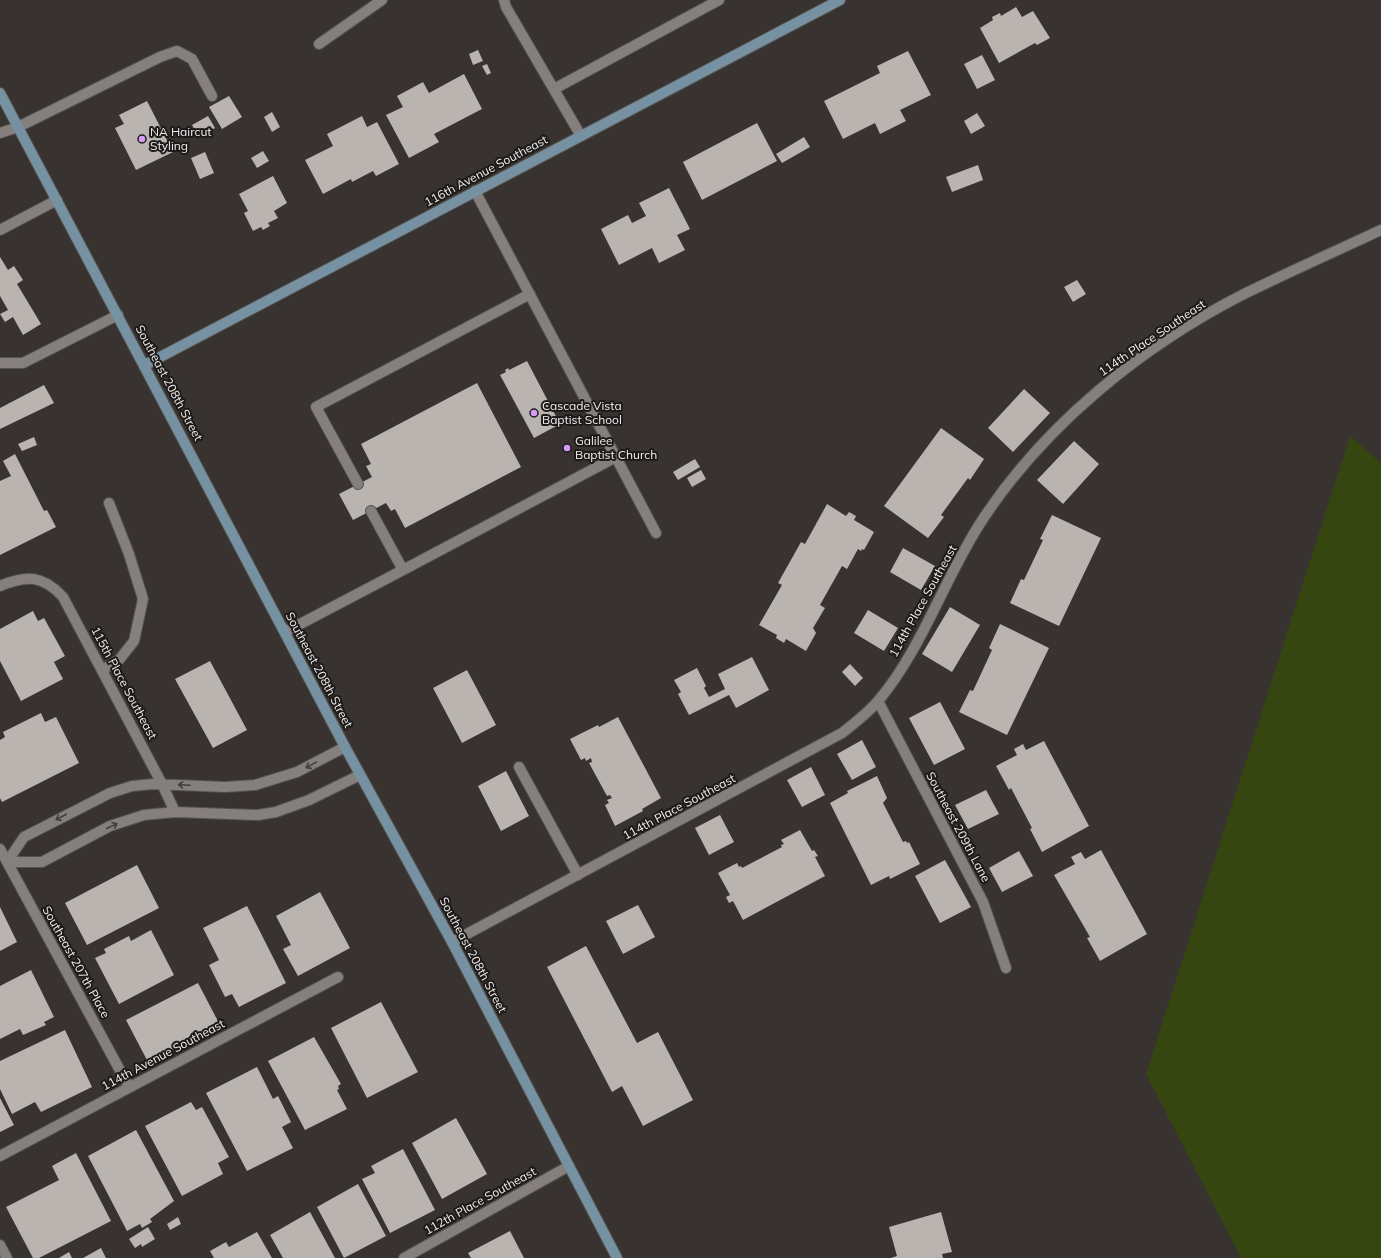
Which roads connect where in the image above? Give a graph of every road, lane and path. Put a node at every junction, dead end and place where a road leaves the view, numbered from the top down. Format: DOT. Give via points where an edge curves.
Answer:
graph roads {
  1 [pos="382,0"];
  2 [pos="504,0"];
  3 [pos="719,0"];
  4 [pos="840,0"];
  5 [pos="319,44"];
  6 [pos="554,89"];
  7 [pos="0,93"];
  8 [pos="212,96"];
  9 [pos="18,127"];
  10 [pos="0,133"];
  11 [pos="581,136"];
  12 [pos="475,191"];
  13 [pos="57,200"];
  14 [pos="0,230"];
  15 [pos="1381,230"];
  16 [pos="530,294"];
  17 [pos="118,315"];
  18 [pos="0,363"];
  19 [pos="145,365"];
  20 [pos="616,457"];
  21 [pos="358,484"];
  22 [pos="108,503"];
  23 [pos="371,511"];
  24 [pos="656,533"];
  25 [pos="403,570"];
  26 [pos="0,586"];
  27 [pos="285,632"];
  28 [pos="102,670"];
  29 [pos="878,701"];
  30 [pos="345,747"];
  31 [pos="519,767"];
  32 [pos="360,775"];
  33 [pos="162,784"];
  34 [pos="175,812"];
  35 [pos="0,849"];
  36 [pos="4,864"];
  37 [pos="578,875"];
  38 [pos="452,942"];
  39 [pos="1006,968"];
  40 [pos="338,977"];
  41 [pos="129,1087"];
  42 [pos="0,1156"];
  43 [pos="569,1166"];
  44 [pos="0,1245"];
  45 [pos="7,1258"];
  46 [pos="404,1258"];
  47 [pos="617,1258"];
  1 -- 5 [label="street"];
  2 -- 6 [label="street"];
  3 -- 6 [label="street"];
  4 -- 11 [label="main road, 116th Avenue Southeast"];
  6 -- 11 [label="street"];
  7 -- 9 [label="main road, Southeast 208th Street"];
  8 -- 9 [label="street" via="192,59 177,51"];
  9 -- 10 [label="street"];
  9 -- 13 [label="main road, Southeast 208th Street"];
  11 -- 12 [label="main road, 116th Avenue Southeast"];
  12 -- 16 [label="street"];
  12 -- 19 [label="main road, 116th Avenue Southeast"];
  13 -- 14 [label="street"];
  13 -- 17 [label="main road, Southeast 208th Street"];
  15 -- 29 [label="street, 114th Place Southeast" via="1245,294 1192,324 1114,379 1062,422 1020,469 980,523 911,651"];
  16 -- 20 [label="street"];
  16 -- 21 [label="street" via="316,407"];
  17 -- 18 [label="street" via="23,363"];
  17 -- 19 [label="main road, Southeast 208th Street"];
  19 -- 27 [label="main road, Southeast 208th Street"];
  20 -- 24 [label="street"];
  20 -- 25 [label="street"];
  22 -- 28 [label="street" via="129,554 143,599 134,641 119,660"];
  23 -- 25 [label="street"];
  25 -- 27 [label="street"];
  26 -- 28 [label="street, 115th Place Southeast" via="18,580 36,579 48,583 63,597"];
  27 -- 30 [label="main road, Southeast 208th Street"];
  28 -- 33 [label="street, 115th Place Southeast"];
  29 -- 37 [label="street, 114th Place Southeast" via="856,723 829,742"];
  29 -- 39 [label="street, Southeast 209th Lane" via="983,902"];
  30 -- 32 [label="main road, Southeast 208th Street"];
  30 -- 33 [label="street, one-way" via="297,772 259,784 225,787"];
  31 -- 37 [label="street"];
  32 -- 34 [label="street" via="309,800 276,812 238,815"];
  32 -- 38 [label="main road, Southeast 208th Street"];
  33 -- 34 [label="street, 115th Place Southeast"];
  33 -- 36 [label="street, one-way" via="132,786 85,804 24,837"];
  36 -- 34 [label="street, one-way" via="42,862 122,821 154,813"];
  35 -- 36 [label="street, Southeast 207th Place"];
  36 -- 41 [label="street, Southeast 207th Place"];
  37 -- 38 [label="street, 114th Place Southeast"];
  38 -- 43 [label="main road, Southeast 208th Street"];
  40 -- 41 [label="street, 114th Avenue Southeast"];
  41 -- 42 [label="street, 114th Avenue Southeast"];
  43 -- 46 [label="street, 112th Place Southeast"];
  43 -- 47 [label="main road, Southeast 208th Street"];
  44 -- 45 [label="street"];
}
